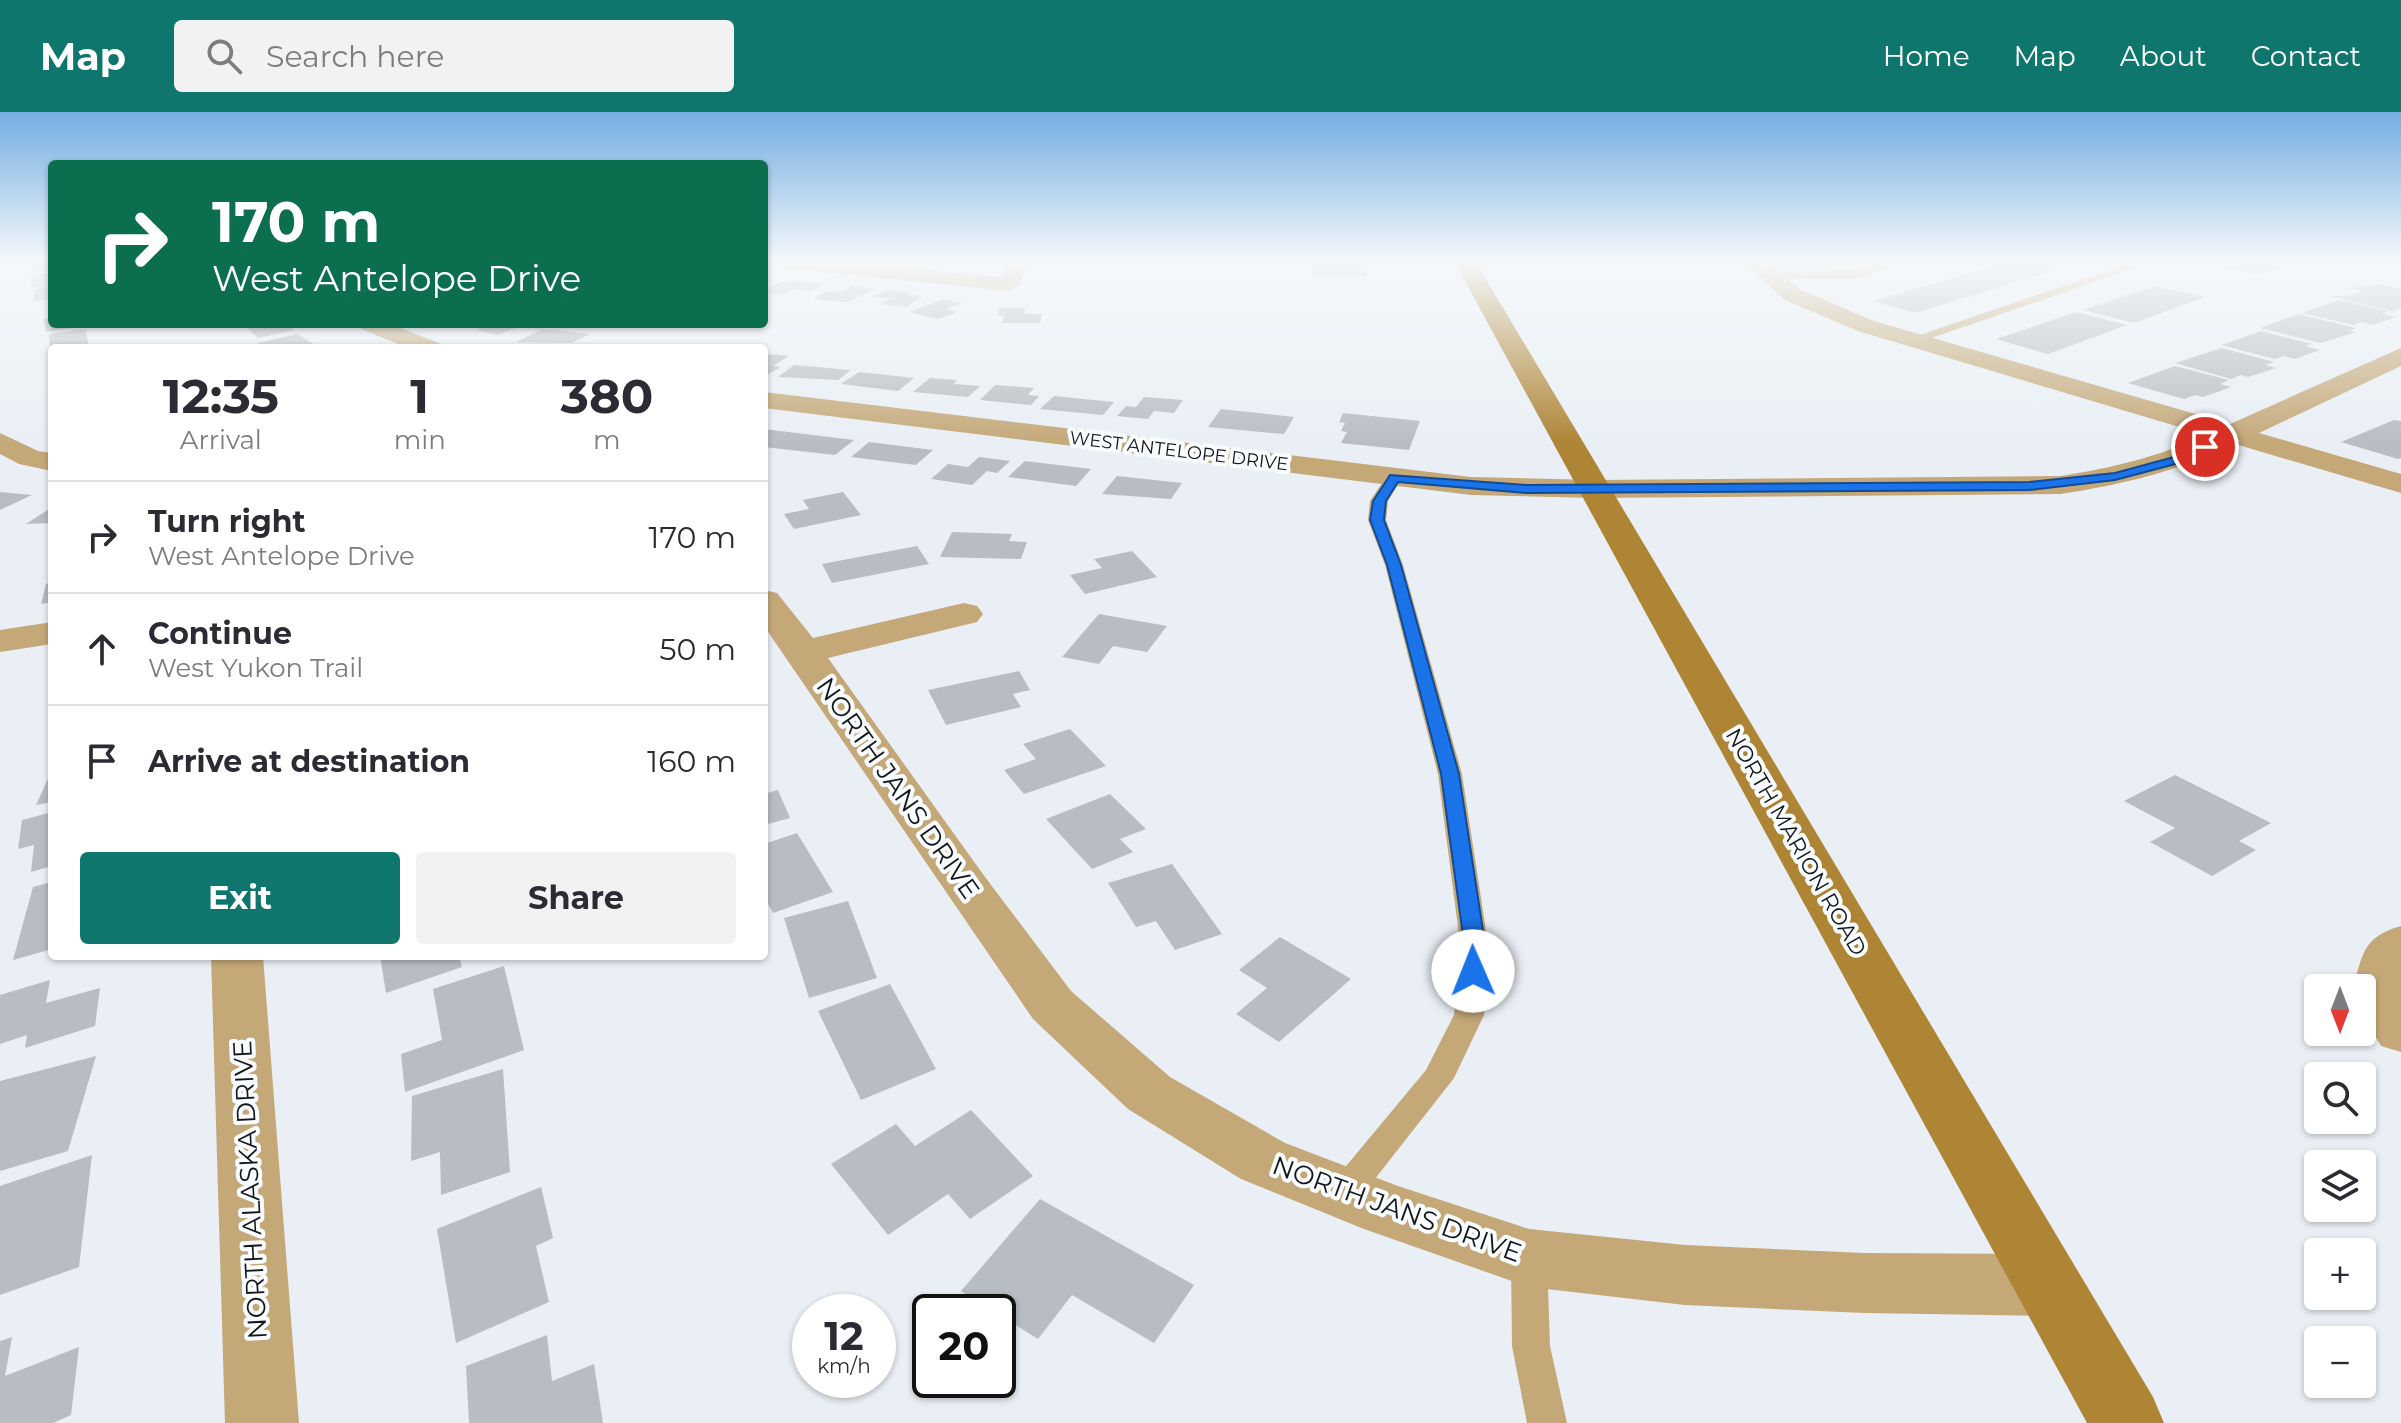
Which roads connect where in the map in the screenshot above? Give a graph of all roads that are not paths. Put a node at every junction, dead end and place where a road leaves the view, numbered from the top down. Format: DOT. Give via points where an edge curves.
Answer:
graph roads {
  1 [pos="1499,322"];
  2 [pos="1861,322"];
  3 [pos="1966,322"];
  4 [pos="379,328"];
  5 [pos="1912,340"];
  6 [pos="420,344"];
  7 [pos="2395,362"];
  8 [pos="768,400"];
  9 [pos="2231,435"];
  10 [pos="0,442"];
  11 [pos="48,461"];
  12 [pos="1394,478"];
  13 [pos="2401,484"];
  14 [pos="1594,489"];
  15 [pos="768,606"];
  16 [pos="964,614"];
  17 [pos="48,634"];
  18 [pos="0,641"];
  19 [pos="804,652"];
  20 [pos="2401,944"];
  21 [pos="237,960"];
  22 [pos="2401,1031"];
  23 [pos="1344,1193"];
  24 [pos="1529,1258"];
  25 [pos="2048,1285"];
  26 [pos="262,1423"];
  27 [pos="1547,1423"];
  28 [pos="2127,1423"];
  1 -- 14 [label="main road, NORTH MARION ROAD"];
  2 -- 5 [label="street"];
  3 -- 5 [label="lane"];
  4 -- 6 [label="street"];
  5 -- 9 [label="street"];
  7 -- 9 [label="street, WEST ANTELOPE DRIVE"];
  8 -- 12 [label="street, WEST ANTELOPE DRIVE"];
  9 -- 13 [label="street"];
  9 -- 14 [label="street, WEST ANTELOPE DRIVE" via="2179,459 2060,485"];
  10 -- 11 [label="street"];
  12 -- 14 [label="street, WEST ANTELOPE DRIVE"];
  12 -- 23 [label="lane" via="1379,501 1377,520 1450,774 1475,950 1469,1015 1438,1078"];
  14 -- 25 [label="main road, NORTH MARION ROAD"];
  15 -- 19 [label="street, NORTH JANS DRIVE"];
  16 -- 19 [label="street"];
  17 -- 18 [label="street"];
  19 -- 23 [label="street, NORTH JANS DRIVE" via="1052,1005 1149,1093 1263,1161"];
  20 -- 22 [label="street" via="2389,953 2378,994"];
  21 -- 26 [label="street, NORTH ALASKA DRIVE"];
  23 -- 24 [label="street, NORTH JANS DRIVE"];
  24 -- 25 [label="street, NORTH JANS DRIVE" via="1685,1275"];
  24 -- 27 [label="lane" via="1531,1346"];
  25 -- 28 [label="main road, NORTH MARION ROAD"];
}
